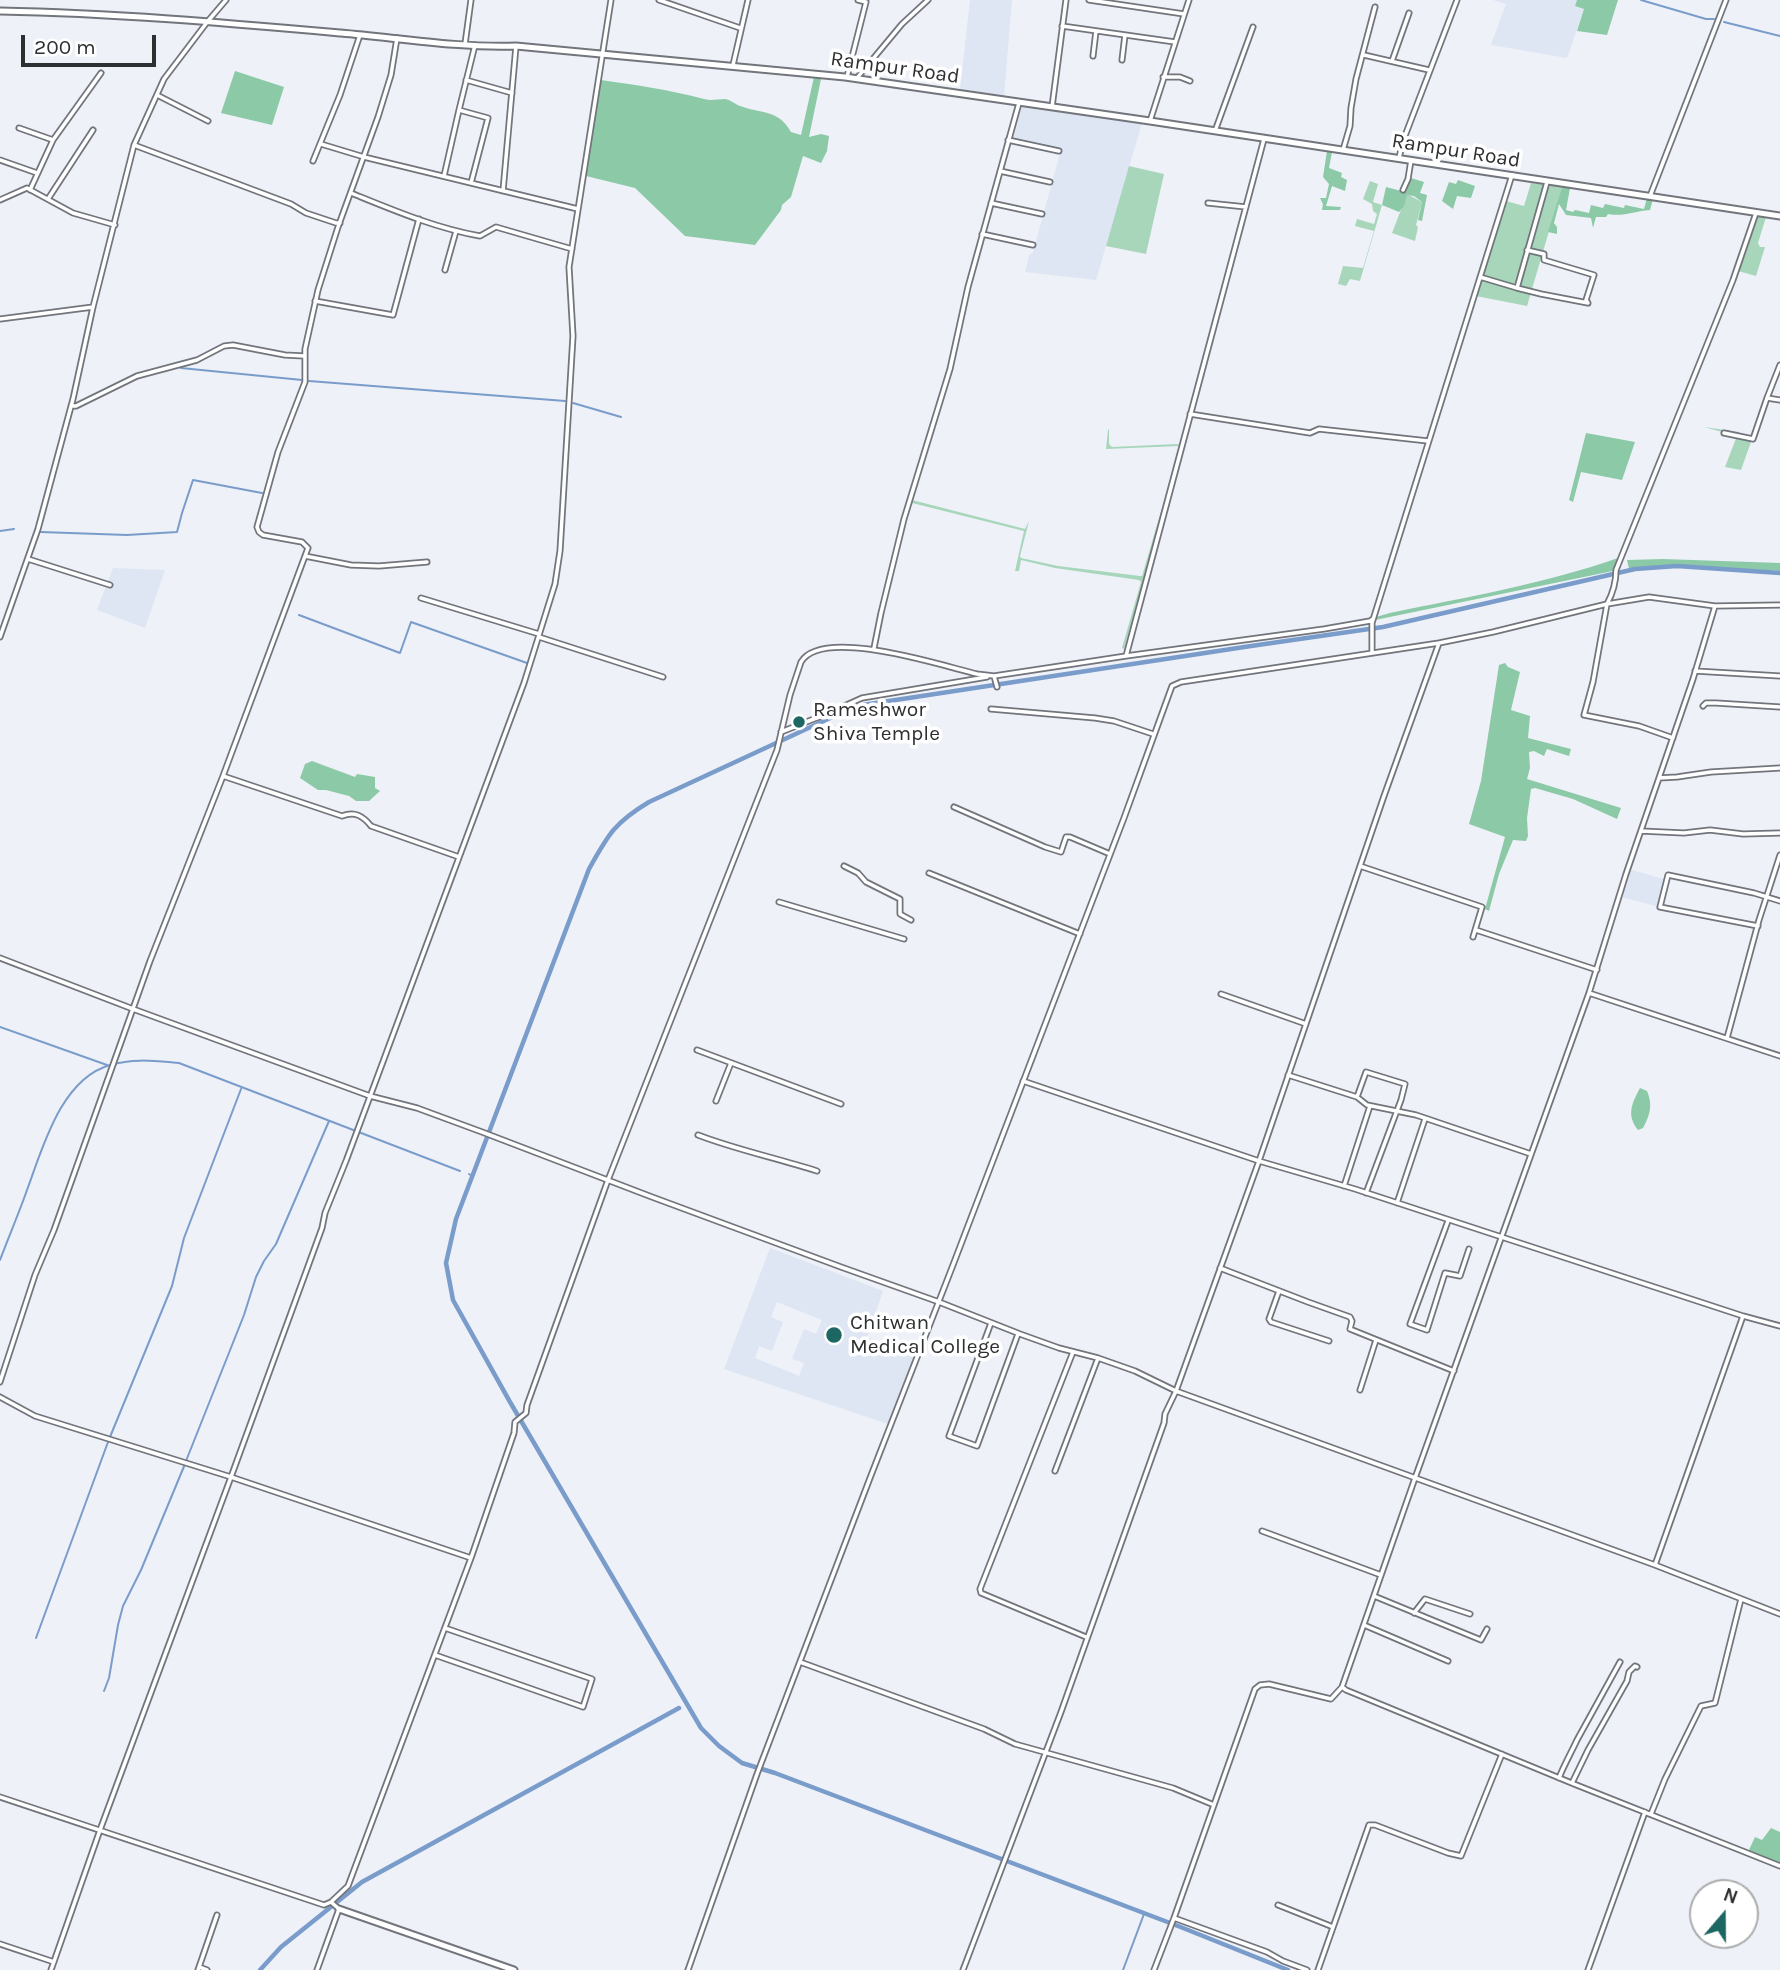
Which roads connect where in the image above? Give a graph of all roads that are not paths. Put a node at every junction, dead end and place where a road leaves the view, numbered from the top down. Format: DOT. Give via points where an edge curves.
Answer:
graph roads {
  1 [pos="226,0"];
  2 [pos="471,0"];
  3 [pos="611,0"];
  4 [pos="659,0"];
  5 [pos="748,0"];
  6 [pos="858,0"];
  7 [pos="928,0"];
  8 [pos="1066,0"];
  9 [pos="1089,0"];
  10 [pos="1189,0"];
  11 [pos="1457,0"];
  12 [pos="1726,0"];
  13 [pos="1376,7"];
  14 [pos="0,11"];
  15 [pos="1409,13"];
  16 [pos="1185,14"];
  17 [pos="208,21"];
  18 [pos="1062,26"];
  19 [pos="1252,27"];
  20 [pos="740,29"];
  21 [pos="1096,31"];
  22 [pos="360,34"];
  23 [pos="1125,35"];
  24 [pos="397,38"];
  25 [pos="1175,42"];
  26 [pos="465,44"];
  27 [pos="475,45"];
  28 [pos="516,46"];
  29 [pos="602,53"];
  30 [pos="1364,55"];
  31 [pos="1093,56"];
  32 [pos="1122,60"];
  33 [pos="1392,61"];
  34 [pos="733,65"];
  35 [pos="1429,71"];
  36 [pos="101,73"];
  37 [pos="847,77"];
  38 [pos="1163,77"];
  39 [pos="857,78"];
  40 [pos="466,80"];
  41 [pos="1190,81"];
  42 [pos="512,93"];
  43 [pos="156,95"];
  44 [pos="1019,102"];
  45 [pos="1052,107"];
  46 [pos="459,110"];
  47 [pos="208,121"];
  48 [pos="1150,121"];
  49 [pos="19,128"];
  50 [pos="93,130"];
  51 [pos="1215,131"];
  52 [pos="1009,139"];
  53 [pos="1264,139"];
  54 [pos="53,140"];
  55 [pos="321,144"];
  56 [pos="134,145"];
  57 [pos="1343,150"];
  58 [pos="1059,151"];
  59 [pos="364,157"];
  60 [pos="1399,158"];
  61 [pos="0,160"];
  62 [pos="1410,160"];
  63 [pos="313,161"];
  64 [pos="1000,171"];
  65 [pos="37,173"];
  66 [pos="1512,175"];
  67 [pos="444,176"];
  68 [pos="1547,180"];
  69 [pos="1050,182"];
  70 [pos="471,183"];
  71 [pos="30,190"];
  72 [pos="1403,190"];
  73 [pos="503,191"];
  74 [pos="351,193"];
  75 [pos="1650,196"];
  76 [pos="48,199"];
  77 [pos="0,200"];
  78 [pos="991,202"];
  79 [pos="1208,203"];
  80 [pos="1245,207"];
  81 [pos="578,209"];
  82 [pos="1756,213"];
  83 [pos="1042,214"];
  84 [pos="1780,216"];
  85 [pos="419,219"];
  86 [pos="340,223"];
  87 [pos="115,225"];
  88 [pos="456,231"];
  89 [pos="982,234"];
  90 [pos="1033,245"];
  91 [pos="572,249"];
  92 [pos="1527,250"];
  93 [pos="445,270"];
  94 [pos="1480,276"];
  95 [pos="1517,288"];
  96 [pos="315,301"];
  97 [pos="93,307"];
  98 [pos="0,319"];
  99 [pos="305,356"];
  100 [pos="1780,365"];
  101 [pos="1767,398"];
  102 [pos="1780,400"];
  103 [pos="71,406"];
  104 [pos="1191,414"];
  105 [pos="1724,433"];
  106 [pos="1428,441"];
  107 [pos="306,556"];
  108 [pos="28,559"];
  109 [pos="427,562"];
  110 [pos="110,585"];
  111 [pos="421,598"];
  112 [pos="1607,604"];
  113 [pos="1715,606"];
  114 [pos="1780,606"];
  115 [pos="1374,617"];
  116 [pos="539,636"];
  117 [pos="0,637"];
  118 [pos="1439,643"];
  119 [pos="874,648"];
  120 [pos="1372,652"];
  121 [pos="1126,656"];
  122 [pos="1695,671"];
  123 [pos="1780,676"];
  124 [pos="663,677"];
  125 [pos="995,678"];
  126 [pos="997,687"];
  127 [pos="1703,706"];
  128 [pos="1780,707"];
  129 [pos="991,709"];
  130 [pos="780,732"];
  131 [pos="1153,734"];
  132 [pos="1673,737"];
  133 [pos="1780,768"];
  134 [pos="223,776"];
  135 [pos="1659,778"];
  136 [pos="954,807"];
  137 [pos="1641,831"];
  138 [pos="1780,832"];
  139 [pos="1110,854"];
  140 [pos="1780,855"];
  141 [pos="459,857"];
  142 [pos="844,866"];
  143 [pos="1360,866"];
  144 [pos="929,873"];
  145 [pos="1766,897"];
  146 [pos="1780,901"];
  147 [pos="779,902"];
  148 [pos="911,920"];
  149 [pos="1758,926"];
  150 [pos="1476,930"];
  151 [pos="1080,934"];
  152 [pos="1473,937"];
  153 [pos="904,939"];
  154 [pos="0,958"];
  155 [pos="1597,970"];
  156 [pos="1590,993"];
  157 [pos="1222,994"];
  158 [pos="133,1009"];
  159 [pos="1306,1024"];
  160 [pos="1727,1039"];
  161 [pos="697,1050"];
  162 [pos="1780,1056"];
  163 [pos="731,1063"];
  164 [pos="1289,1075"];
  165 [pos="1023,1081"];
  166 [pos="370,1096"];
  167 [pos="1357,1097"];
  168 [pos="716,1101"];
  169 [pos="841,1104"];
  170 [pos="1370,1105"];
  171 [pos="1396,1112"];
  172 [pos="1425,1118"];
  173 [pos="698,1135"];
  174 [pos="1531,1154"];
  175 [pos="1259,1161"];
  176 [pos="817,1171"];
  177 [pos="608,1180"];
  178 [pos="1344,1186"];
  179 [pos="1366,1193"];
  180 [pos="1396,1203"];
  181 [pos="1448,1221"];
  182 [pos="1502,1238"];
  183 [pos="1469,1249"];
  184 [pos="1220,1268"];
  185 [pos="1279,1292"];
  186 [pos="939,1302"];
  187 [pos="1743,1316"];
  188 [pos="991,1323"];
  189 [pos="1780,1326"];
  190 [pos="1018,1334"];
  191 [pos="1376,1340"];
  192 [pos="1329,1341"];
  193 [pos="1073,1352"];
  194 [pos="1098,1358"];
  195 [pos="1454,1371"];
  196 [pos="0,1382"];
  197 [pos="1360,1390"];
  198 [pos="1175,1391"];
  199 [pos="0,1397"];
  200 [pos="1055,1471"];
  201 [pos="231,1476"];
  202 [pos="1415,1478"];
  203 [pos="1262,1531"];
  204 [pos="471,1558"];
  205 [pos="1655,1565"];
  206 [pos="1381,1575"];
  207 [pos="1374,1596"];
  208 [pos="1741,1599"];
  209 [pos="1414,1613"];
  210 [pos="1470,1614"];
  211 [pos="1780,1614"];
  212 [pos="1364,1625"];
  213 [pos="445,1628"];
  214 [pos="1487,1629"];
  215 [pos="1087,1637"];
  216 [pos="435,1655"];
  217 [pos="1448,1661"];
  218 [pos="800,1662"];
  219 [pos="1620,1662"];
  220 [pos="1637,1667"];
  221 [pos="1342,1686"];
  222 [pos="1045,1753"];
  223 [pos="1502,1754"];
  224 [pos="1559,1778"];
  225 [pos="1572,1783"];
  226 [pos="0,1797"];
  227 [pos="1214,1805"];
  228 [pos="1645,1812"];
  229 [pos="1651,1814"];
  230 [pos="100,1830"];
  231 [pos="1780,1866"];
  232 [pos="331,1902"];
  233 [pos="1278,1905"];
  234 [pos="338,1908"];
  235 [pos="217,1915"];
  236 [pos="1174,1920"];
  237 [pos="1333,1927"];
  238 [pos="0,1944"];
  239 [pos="54,1962"];
  240 [pos="198,1969"];
  241 [pos="51,1970"];
  242 [pos="207,1970"];
  243 [pos="317,1970"];
  244 [pos="513,1970"];
  245 [pos="688,1970"];
  246 [pos="963,1970"];
  247 [pos="1154,1970"];
  248 [pos="1307,1970"];
  249 [pos="1318,1970"];
  250 [pos="1588,1970"];
  1 -- 17 [label="street"];
  2 -- 26 [label="street"];
  3 -- 29 [label="street"];
  4 -- 20 [label="street"];
  5 -- 20 [label="street"];
  6 -- 37 [label="street" via="866,2"];
  7 -- 39 [label="street"];
  8 -- 18 [label="street"];
  9 -- 16 [label="street"];
  10 -- 16 [label="street"];
  11 -- 35 [label="street"];
  12 -- 75 [label="street"];
  13 -- 30 [label="street"];
  14 -- 17 [label="main road, Rampur Road"];
  15 -- 33 [label="street"];
  16 -- 25 [label="street"];
  17 -- 22 [label="main road, Rampur Road"];
  17 -- 43 [label="street"];
  18 -- 21 [label="street"];
  18 -- 45 [label="street"];
  19 -- 51 [label="street"];
  20 -- 34 [label="street"];
  21 -- 23 [label="street"];
  21 -- 31 [label="street"];
  22 -- 24 [label="main road, Rampur Road"];
  22 -- 55 [label="street"];
  23 -- 25 [label="street"];
  23 -- 32 [label="street"];
  24 -- 26 [label="main road, Rampur Road"];
  24 -- 59 [label="street" via="391,75"];
  25 -- 38 [label="street"];
  26 -- 27 [label="main road, Rampur Road"];
  27 -- 28 [label="main road, Rampur Road"];
  27 -- 40 [label="street"];
  28 -- 29 [label="main road, Rampur Road"];
  28 -- 42 [label="street"];
  29 -- 34 [label="main road, Rampur Road"];
  29 -- 81 [label="street"];
  30 -- 33 [label="street"];
  30 -- 57 [label="street"];
  33 -- 35 [label="street"];
  34 -- 37 [label="main road, Rampur Road"];
  35 -- 60 [label="street"];
  36 -- 54 [label="street"];
  37 -- 39 [label="main road, Rampur Road"];
  38 -- 41 [label="street"];
  38 -- 48 [label="street"];
  39 -- 44 [label="main road, Rampur Road"];
  40 -- 42 [label="street"];
  40 -- 46 [label="street"];
  42 -- 73 [label="street"];
  43 -- 47 [label="street"];
  43 -- 56 [label="street"];
  44 -- 45 [label="main road, Rampur Road"];
  44 -- 52 [label="street"];
  45 -- 48 [label="main road, Rampur Road"];
  46 -- 67 [label="street"];
  46 -- 70 [label="street" via="488,118"];
  48 -- 51 [label="main road, Rampur Road"];
  49 -- 54 [label="street"];
  50 -- 76 [label="street"];
  51 -- 53 [label="main road, Rampur Road"];
  52 -- 58 [label="street"];
  52 -- 64 [label="street"];
  53 -- 57 [label="main road, Rampur Road"];
  53 -- 80 [label="street"];
  54 -- 65 [label="street"];
  55 -- 59 [label="street"];
  55 -- 63 [label="street"];
  56 -- 86 [label="street"];
  56 -- 87 [label="street"];
  57 -- 60 [label="main road, Rampur Road"];
  59 -- 67 [label="street"];
  59 -- 74 [label="street"];
  60 -- 62 [label="main road, Rampur Road"];
  61 -- 65 [label="street"];
  62 -- 66 [label="main road, Rampur Road"];
  62 -- 72 [label="street"];
  64 -- 69 [label="street"];
  64 -- 78 [label="street"];
  65 -- 71 [label="street"];
  66 -- 68 [label="main road, Rampur Road"];
  66 -- 94 [label="street"];
  67 -- 70 [label="street"];
  68 -- 75 [label="main road, Rampur Road"];
  68 -- 92 [label="street"];
  70 -- 73 [label="street"];
  71 -- 76 [label="street"];
  71 -- 77 [label="street"];
  73 -- 81 [label="street"];
  74 -- 85 [label="street"];
  74 -- 86 [label="street"];
  75 -- 82 [label="main road, Rampur Road"];
  76 -- 87 [label="street" via="73,214"];
  78 -- 83 [label="street"];
  78 -- 89 [label="street"];
  79 -- 80 [label="street"];
  80 -- 104 [label="street"];
  81 -- 91 [label="street"];
  82 -- 84 [label="main road, Rampur Road"];
  82 -- 112 [label="street" via="1616,570"];
  85 -- 88 [label="street"];
  85 -- 96 [label="street" via="393,315"];
  86 -- 96 [label="street"];
  87 -- 97 [label="street"];
  88 -- 91 [label="street" via="480,236 492,228 503,228"];
  88 -- 93 [label="street"];
  89 -- 90 [label="street"];
  89 -- 119 [label="street" via="950,369 904,519"];
  91 -- 116 [label="street" via="573,336 560,551"];
  92 -- 95 [label="street"];
  92 -- 95 [label="street" via="1594,275 1588,303"];
  94 -- 95 [label="street"];
  94 -- 106 [label="street"];
  96 -- 99 [label="street"];
  97 -- 98 [label="street"];
  97 -- 103 [label="street"];
  99 -- 103 [label="street" via="224,346 197,360 137,376"];
  99 -- 107 [label="street" via="305,382 278,452 257,527 262,535 302,542 309,548"];
  100 -- 101 [label="street"];
  101 -- 102 [label="street"];
  101 -- 105 [label="street" via="1753,439"];
  103 -- 108 [label="street"];
  104 -- 106 [label="street" via="1310,432 1319,429"];
  104 -- 121 [label="street"];
  106 -- 115 [label="street"];
  107 -- 109 [label="street" via="351,565"];
  107 -- 134 [label="street"];
  108 -- 110 [label="street"];
  108 -- 117 [label="street"];
  111 -- 116 [label="street"];
  112 -- 113 [label="street" via="1649,597"];
  112 -- 118 [label="street"];
  112 -- 132 [label="street" via="1584,715"];
  113 -- 114 [label="street"];
  113 -- 122 [label="street"];
  115 -- 120 [label="street"];
  115 -- 121 [label="street" via="1324,629"];
  116 -- 124 [label="street"];
  116 -- 141 [label="street"];
  118 -- 120 [label="street"];
  118 -- 143 [label="street"];
  119 -- 125 [label="street"];
  119 -- 130 [label="street" via="808,654"];
  120 -- 131 [label="street" via="1181,682 1172,686"];
  121 -- 125 [label="street"];
  122 -- 123 [label="street"];
  122 -- 132 [label="street"];
  125 -- 126 [label="street"];
  125 -- 130 [label="street" via="862,698"];
  127 -- 128 [label="street"];
  129 -- 131 [label="street" via="1095,718"];
  130 -- 177 [label="street" via="777,750"];
  131 -- 139 [label="street"];
  132 -- 135 [label="street"];
  133 -- 135 [label="street"];
  134 -- 141 [label="street" via="342,816 350,813 372,826"];
  134 -- 158 [label="street"];
  135 -- 137 [label="street"];
  136 -- 139 [label="street" via="1061,852 1070,837"];
  137 -- 138 [label="street"];
  137 -- 155 [label="street"];
  139 -- 151 [label="street"];
  140 -- 145 [label="street"];
  141 -- 166 [label="street"];
  142 -- 148 [label="street" via="900,899 900,914"];
  143 -- 150 [label="street" via="1482,907"];
  143 -- 159 [label="street"];
  144 -- 151 [label="street"];
  145 -- 146 [label="street"];
  145 -- 149 [label="street"];
  145 -- 149 [label="street" via="1668,876 1660,907"];
  147 -- 153 [label="street"];
  149 -- 160 [label="street"];
  150 -- 152 [label="street"];
  150 -- 155 [label="street"];
  151 -- 165 [label="street"];
  154 -- 158 [label="street"];
  155 -- 156 [label="street"];
  156 -- 160 [label="street"];
  156 -- 174 [label="street"];
  157 -- 159 [label="street"];
  158 -- 166 [label="street"];
  158 -- 196 [label="street"];
  159 -- 164 [label="street"];
  160 -- 162 [label="street"];
  161 -- 163 [label="street"];
  163 -- 168 [label="street"];
  163 -- 169 [label="street"];
  164 -- 167 [label="street"];
  164 -- 175 [label="street"];
  165 -- 175 [label="street"];
  165 -- 186 [label="street"];
  166 -- 177 [label="street" via="416,1108"];
  166 -- 201 [label="street"];
  167 -- 170 [label="street"];
  167 -- 171 [label="street" via="1366,1072 1405,1084"];
  170 -- 171 [label="street"];
  170 -- 178 [label="street"];
  171 -- 172 [label="street"];
  171 -- 179 [label="street"];
  172 -- 174 [label="street"];
  172 -- 180 [label="street"];
  173 -- 176 [label="street"];
  174 -- 182 [label="street"];
  175 -- 178 [label="street"];
  175 -- 184 [label="street"];
  177 -- 186 [label="street"];
  177 -- 204 [label="street" via="523,1416 516,1421"];
  178 -- 179 [label="street"];
  179 -- 180 [label="street"];
  180 -- 181 [label="street"];
  181 -- 182 [label="street"];
  181 -- 183 [label="street" via="1410,1324 1427,1330 1446,1273 1460,1276"];
  182 -- 187 [label="street"];
  182 -- 195 [label="street"];
  184 -- 185 [label="street"];
  184 -- 198 [label="street"];
  185 -- 191 [label="street" via="1350,1317 1350,1329"];
  185 -- 192 [label="street" via="1271,1322"];
  186 -- 188 [label="street"];
  186 -- 218 [label="street"];
  187 -- 189 [label="street"];
  187 -- 205 [label="street"];
  188 -- 190 [label="street"];
  188 -- 190 [label="street" via="948,1436 977,1446"];
  190 -- 193 [label="street"];
  191 -- 195 [label="street"];
  191 -- 197 [label="street"];
  193 -- 194 [label="street"];
  193 -- 215 [label="street" via="980,1589"];
  194 -- 198 [label="street"];
  194 -- 200 [label="street"];
  195 -- 202 [label="street"];
  198 -- 202 [label="street"];
  198 -- 215 [label="street"];
  199 -- 201 [label="street" via="35,1416"];
  201 -- 204 [label="street"];
  201 -- 230 [label="street"];
  202 -- 205 [label="street"];
  202 -- 206 [label="street"];
  203 -- 206 [label="street"];
  204 -- 213 [label="street"];
  205 -- 208 [label="street"];
  206 -- 207 [label="street"];
  207 -- 209 [label="street"];
  207 -- 212 [label="street"];
  208 -- 211 [label="street"];
  208 -- 229 [label="street" via="1715,1703 1701,1706"];
  209 -- 210 [label="street" via="1425,1599"];
  209 -- 214 [label="street" via="1481,1640"];
  212 -- 217 [label="street"];
  212 -- 221 [label="street"];
  213 -- 216 [label="street"];
  213 -- 216 [label="street" via="592,1679 583,1707"];
  215 -- 222 [label="street"];
  216 -- 232 [label="street" via="348,1886"];
  218 -- 222 [label="street"];
  218 -- 245 [label="street"];
  219 -- 224 [label="street"];
  220 -- 225 [label="street" via="1629,1672"];
  221 -- 223 [label="street"];
  221 -- 227 [label="street" via="1331,1699 1269,1684 1255,1689"];
  222 -- 227 [label="street" via="1173,1788"];
  222 -- 246 [label="street"];
  223 -- 224 [label="street"];
  223 -- 237 [label="street" via="1461,1856 1369,1825"];
  224 -- 225 [label="street"];
  225 -- 228 [label="street"];
  226 -- 230 [label="street"];
  227 -- 236 [label="street"];
  228 -- 229 [label="street"];
  228 -- 250 [label="street"];
  229 -- 231 [label="street"];
  230 -- 232 [label="street" via="324,1905"];
  230 -- 239 [label="street"];
  232 -- 234 [label="street"];
  233 -- 237 [label="street"];
  234 -- 243 [label="street"];
  234 -- 244 [label="main road"];
  235 -- 240 [label="street"];
  236 -- 247 [label="street"];
  236 -- 248 [label="street"];
  237 -- 249 [label="street"];
  238 -- 239 [label="street"];
  239 -- 241 [label="street"];
  240 -- 242 [label="street"];
}
